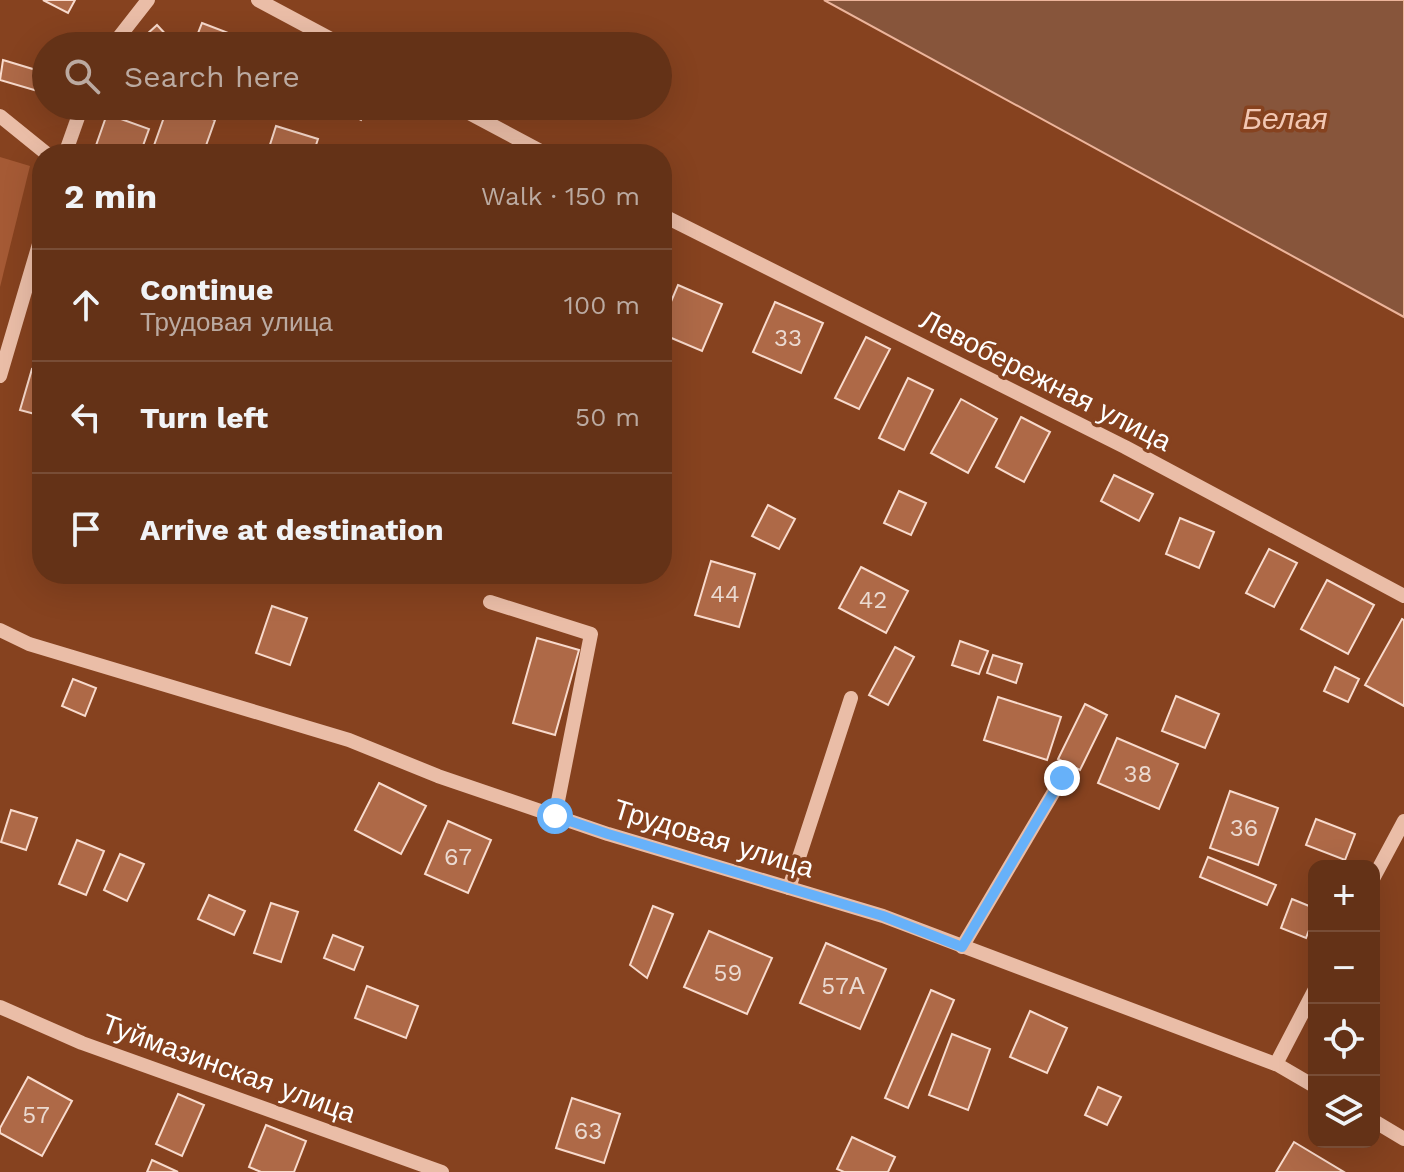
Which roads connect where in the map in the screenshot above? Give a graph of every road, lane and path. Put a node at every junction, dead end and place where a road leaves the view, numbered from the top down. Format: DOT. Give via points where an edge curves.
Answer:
graph roads {
  1 [pos="148,0"];
  2 [pos="258,0"];
  3 [pos="123,32"];
  4 [pos="318,32"];
  5 [pos="0,116"];
  6 [pos="77,120"];
  7 [pos="482,120"];
  8 [pos="35,144"];
  9 [pos="69,144"];
  10 [pos="527,144"];
  11 [pos="672,220"];
  12 [pos="32,268"];
  13 [pos="0,376"];
  14 [pos="1404,596"];
  15 [pos="490,602"];
  16 [pos="0,630"];
  17 [pos="851,698"];
  18 [pos="1062,778"];
  19 [pos="555,816"];
  20 [pos="1404,821"];
  21 [pos="1380,866"];
  22 [pos="789,888"];
  23 [pos="962,947"];
  24 [pos="1308,1003"];
  25 [pos="0,1007"];
  26 [pos="1276,1064"];
  27 [pos="1308,1083"];
  28 [pos="1380,1125"];
  29 [pos="1404,1139"];
  30 [pos="442,1172"];
  1 -- 3 [label="street"];
  2 -- 4 [label="street"];
  5 -- 8 [label="street"];
  6 -- 9 [label="street"];
  7 -- 10 [label="street"];
  11 -- 14 [label="street, Левобережная улица" via="1125,447"];
  12 -- 13 [label="street"];
  15 -- 19 [label="street" via="591,634"];
  16 -- 19 [label="street, Трудовая улица" via="29,644 349,740"];
  17 -- 22 [label="street"];
  18 -- 23 [label="street"];
  19 -- 22 [label="street, Трудовая улица"];
  20 -- 21 [label="street"];
  22 -- 23 [label="street, Трудовая улица"];
  23 -- 26 [label="street, Трудовая улица"];
  24 -- 26 [label="street"];
  25 -- 30 [label="street, Туймазинская улица" via="82,1043"];
  26 -- 27 [label="street, Трудовая улица"];
  28 -- 29 [label="street"];
}
